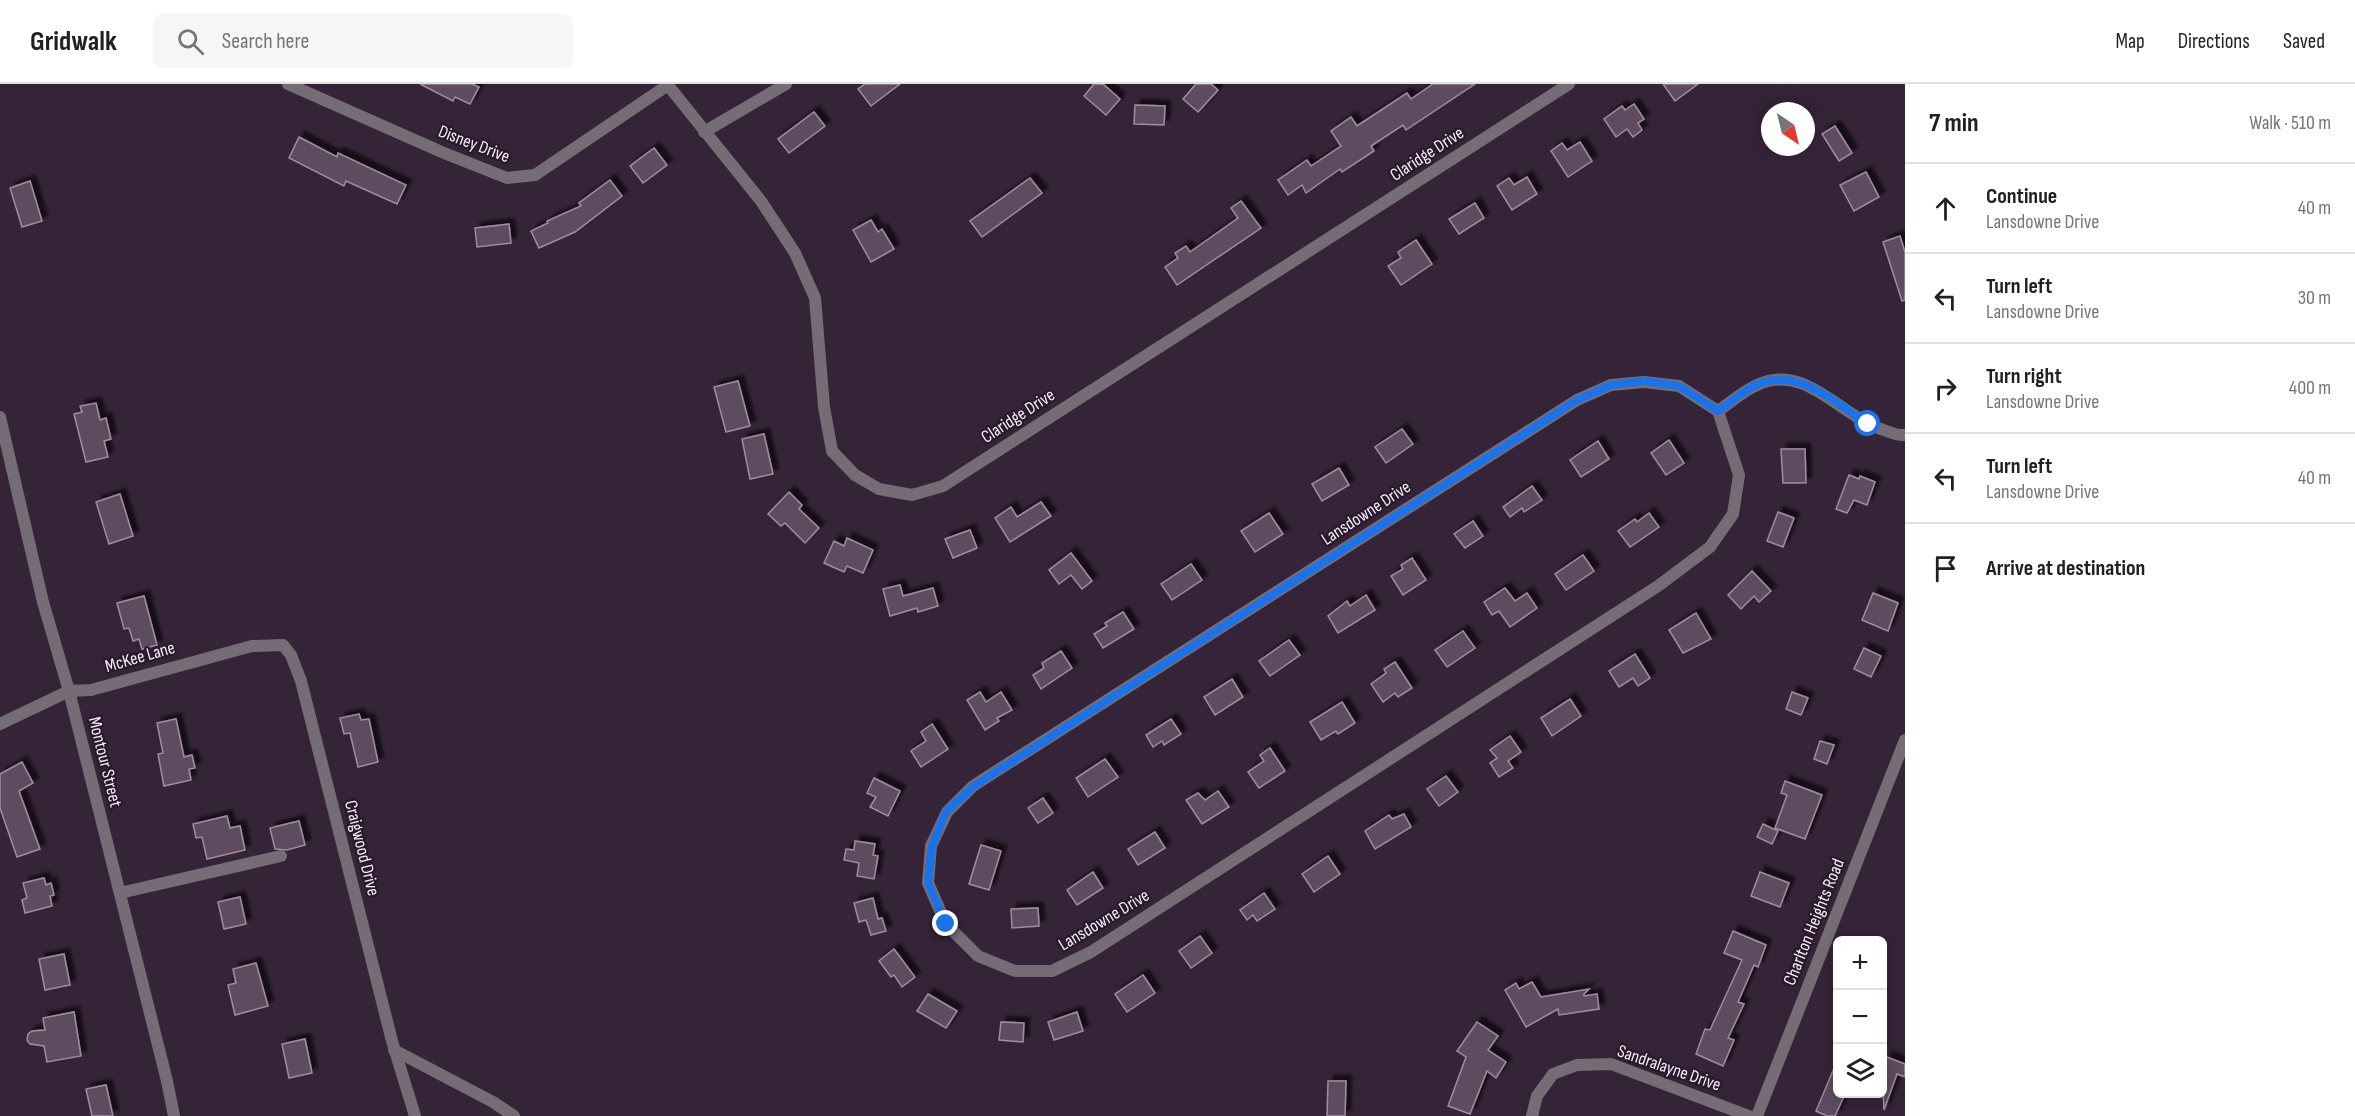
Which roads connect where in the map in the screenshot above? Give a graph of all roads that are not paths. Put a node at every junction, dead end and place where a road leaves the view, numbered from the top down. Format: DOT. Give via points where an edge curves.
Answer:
graph roads {
  1 [pos="288,84"];
  2 [pos="786,84"];
  3 [pos="1569,84"];
  4 [pos="668,85"];
  5 [pos="704,132"];
  6 [pos="1718,411"];
  7 [pos="0,417"];
  8 [pos="1905,435"];
  9 [pos="291,655"];
  10 [pos="69,691"];
  11 [pos="0,724"];
  12 [pos="1905,740"];
  13 [pos="281,856"];
  14 [pos="120,893"];
  15 [pos="394,1050"];
  16 [pos="174,1116"];
  17 [pos="415,1116"];
  18 [pos="514,1116"];
  19 [pos="1532,1116"];
  20 [pos="1749,1116"];
  21 [pos="1757,1116"];
  1 -- 4 [label="street, Disney Drive" via="507,178 535,175"];
  2 -- 5 [label="street"];
  3 -- 5 [label="street, Claridge Drive" via="943,486 912,495 879,489 855,475 832,451 824,407 815,298 795,253"];
  4 -- 5 [label="street, Claridge Drive"];
  6 -- 6 [label="street, Lansdowne Drive" via="1679,386 1644,381 1611,385 1577,400 974,786 946,812 932,846 928,883 946,924 978,956 1015,971 1052,971 1091,952 1658,586 1710,547 1733,514 1739,475"];
  6 -- 8 [label="street" via="1757,385 1786,378 1812,387 1868,424"];
  7 -- 10 [label="street, Montour Street" via="43,602"];
  9 -- 10 [label="street, McKee Lane" via="283,645 252,646 91,690"];
  9 -- 15 [label="street, Craigwood Drive" via="302,681"];
  10 -- 11 [label="street, McKee Lane"];
  10 -- 14 [label="street, Montour Street"];
  12 -- 21 [label="street, Charlton Heights Road"];
  13 -- 14 [label="street"];
  14 -- 16 [label="street, Montour Street"];
  15 -- 17 [label="street, Craigwood Drive"];
  15 -- 18 [label="street"];
  19 -- 20 [label="street, Sandralayne Drive" via="1537,1096 1553,1074 1577,1065 1611,1064"];
}
